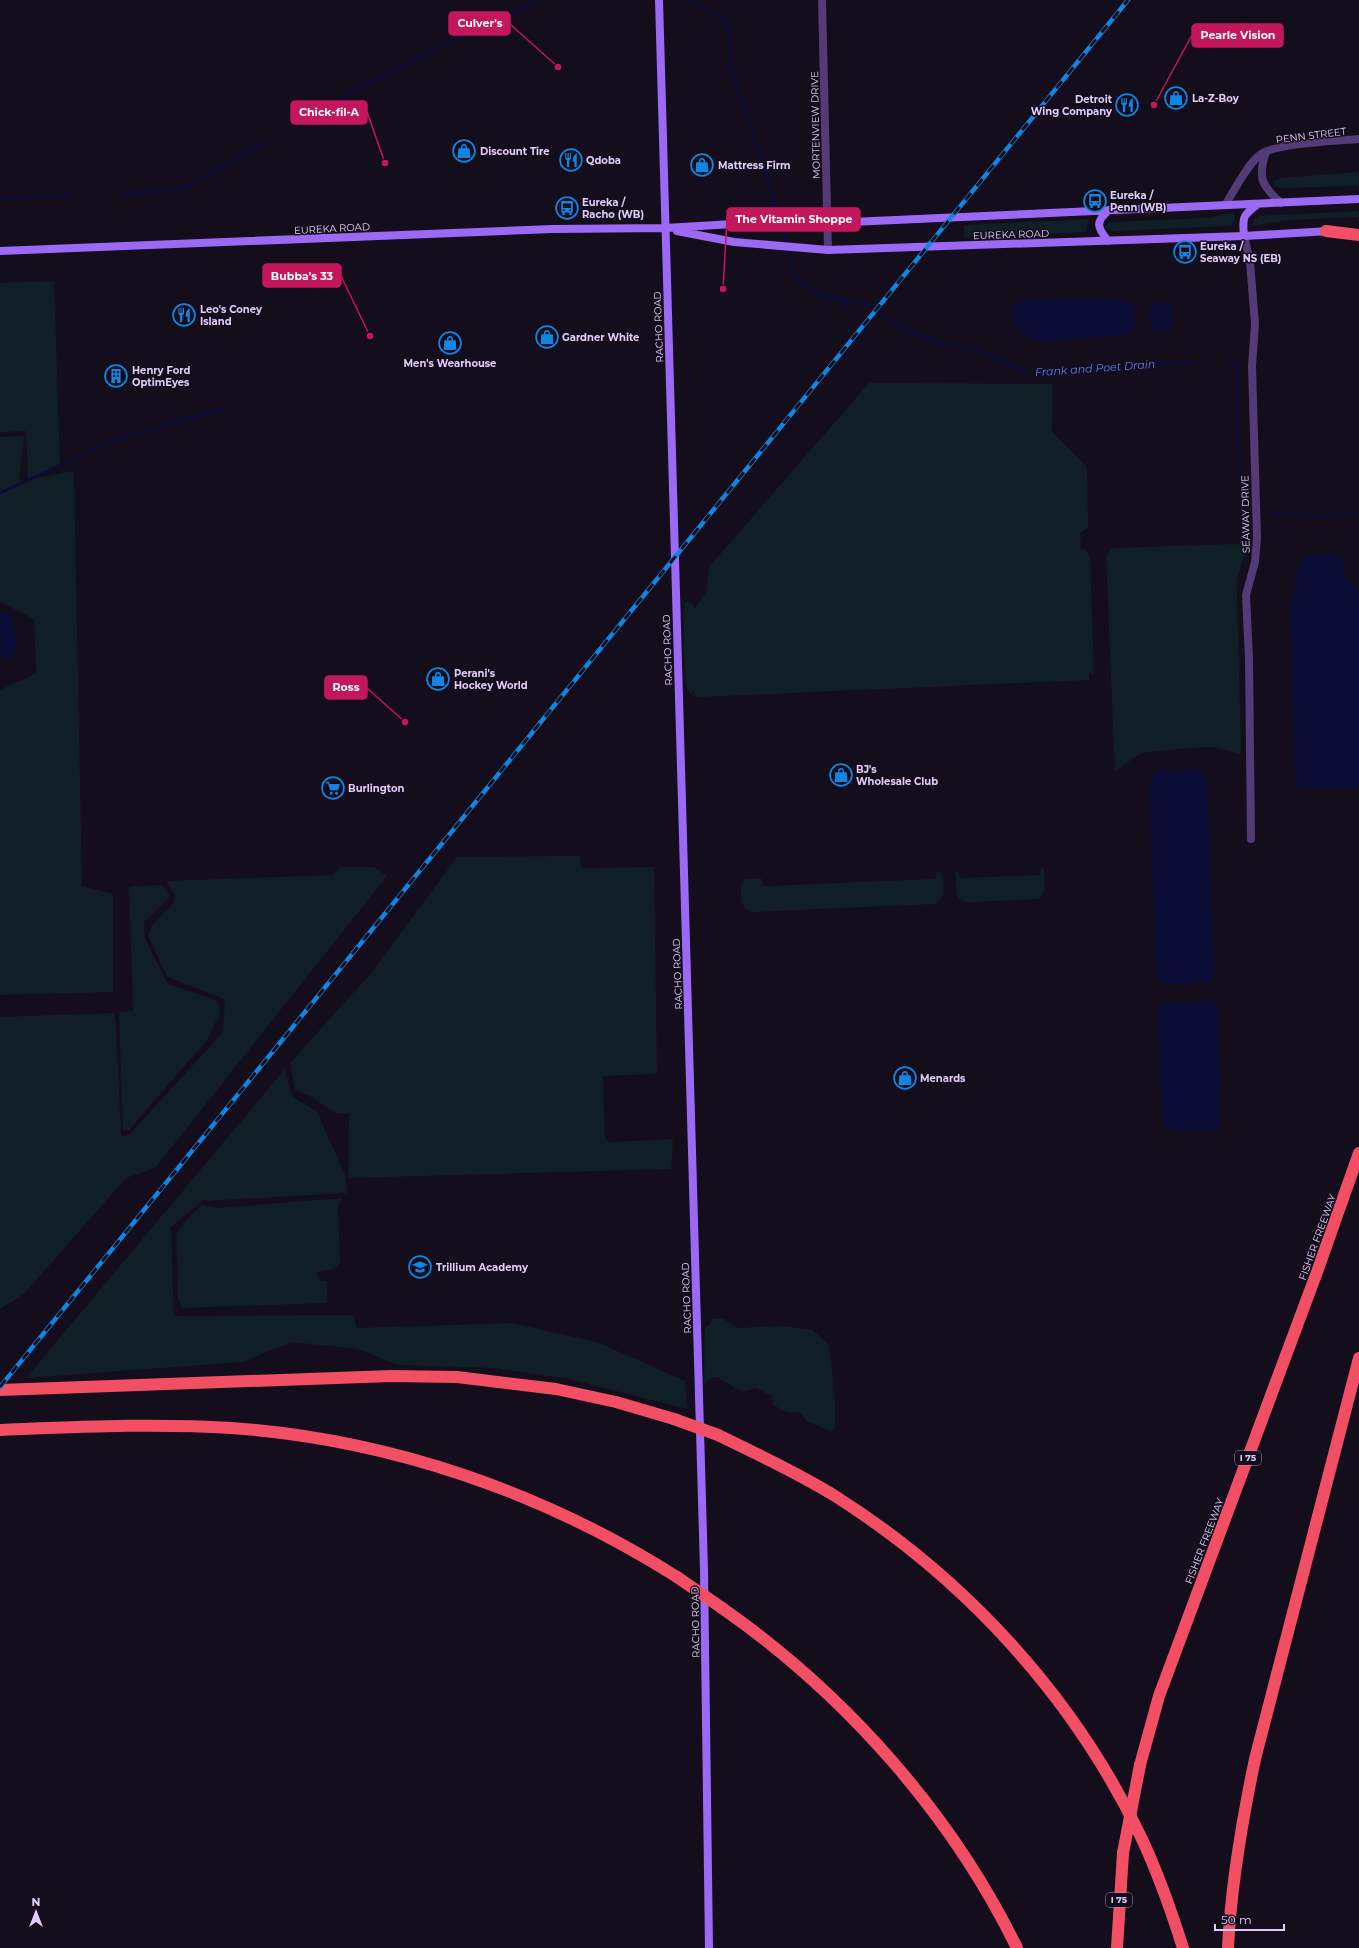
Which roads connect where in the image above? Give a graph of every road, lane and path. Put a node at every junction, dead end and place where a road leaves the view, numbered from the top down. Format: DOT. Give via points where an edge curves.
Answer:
graph roads {
  1 [pos="659,0"];
  2 [pos="822,0"];
  3 [pos="1359,139"];
  4 [pos="1266,152"];
  5 [pos="1359,199"];
  6 [pos="1281,203"];
  7 [pos="1258,204"];
  8 [pos="1225,205"];
  9 [pos="1109,210"];
  10 [pos="828,223"];
  11 [pos="665,228"];
  12 [pos="1359,230"];
  13 [pos="1326,231"];
  14 [pos="1359,235"];
  15 [pos="1244,236"];
  16 [pos="1108,241"];
  17 [pos="828,250"];
  18 [pos="0,251"];
  19 [pos="1251,840"];
  20 [pos="1359,1153"];
  21 [pos="1359,1358"];
  22 [pos="0,1390"];
  23 [pos="0,1430"];
  24 [pos="709,1948"];
  25 [pos="1017,1948"];
  26 [pos="1117,1948"];
  27 [pos="1183,1948"];
  28 [pos="1228,1948"];
  1 -- 11 [label="main road, RACHO ROAD"];
  2 -- 10 [label="street, MORTENVIEW DRIVE"];
  3 -- 4 [label="street, PENN STREET"];
  4 -- 6 [label="street, PENN STREET" via="1262,176 1266,189"];
  4 -- 8 [label="street, PENN STREET" via="1251,165"];
  5 -- 6 [label="main road, EUREKA ROAD"];
  6 -- 7 [label="main road, EUREKA ROAD"];
  7 -- 8 [label="main road, EUREKA ROAD"];
  7 -- 15 [label="main road" via="1246,213 1243,221"];
  8 -- 9 [label="main road, EUREKA ROAD"];
  9 -- 10 [label="main road, EUREKA ROAD"];
  9 -- 16 [label="main road" via="1101,216 1098,224"];
  10 -- 11 [label="main road, EUREKA ROAD"];
  10 -- 17 [label="street, MORTENVIEW DRIVE"];
  11 -- 17 [label="main road, EUREKA ROAD" via="734,242"];
  11 -- 18 [label="main road, EUREKA ROAD" via="552,229"];
  11 -- 24 [label="main road, RACHO ROAD" via="703,1546"];
  12 -- 13 [label="main road, EUREKA ROAD"];
  13 -- 14 [label="highway"];
  13 -- 15 [label="main road, EUREKA ROAD"];
  15 -- 16 [label="main road, EUREKA ROAD"];
  15 -- 19 [label="street, SEAWAY DRIVE" via="1250,262 1255,324 1252,366 1258,538 1255,562 1246,595"];
  16 -- 17 [label="main road, EUREKA ROAD"];
  20 -- 26 [label="highway, FISHER FREEWAY / I 75, bridge" via="1158,1696 1140,1765 1123,1853"];
  21 -- 28 [label="highway" via="1255,1759 1240,1840"];
  22 -- 27 [label="highway, bridge" via="391,1376 457,1377 556,1389 616,1402 718,1435 801,1476 865,1516 922,1559 999,1631 1047,1686 1112,1784 1156,1871"];
  23 -- 25 [label="highway, bridge" via="198,1427 272,1432 359,1447 450,1471 539,1503 614,1540 677,1577 773,1646 851,1717 918,1793 978,1878 1001,1915"];
}
